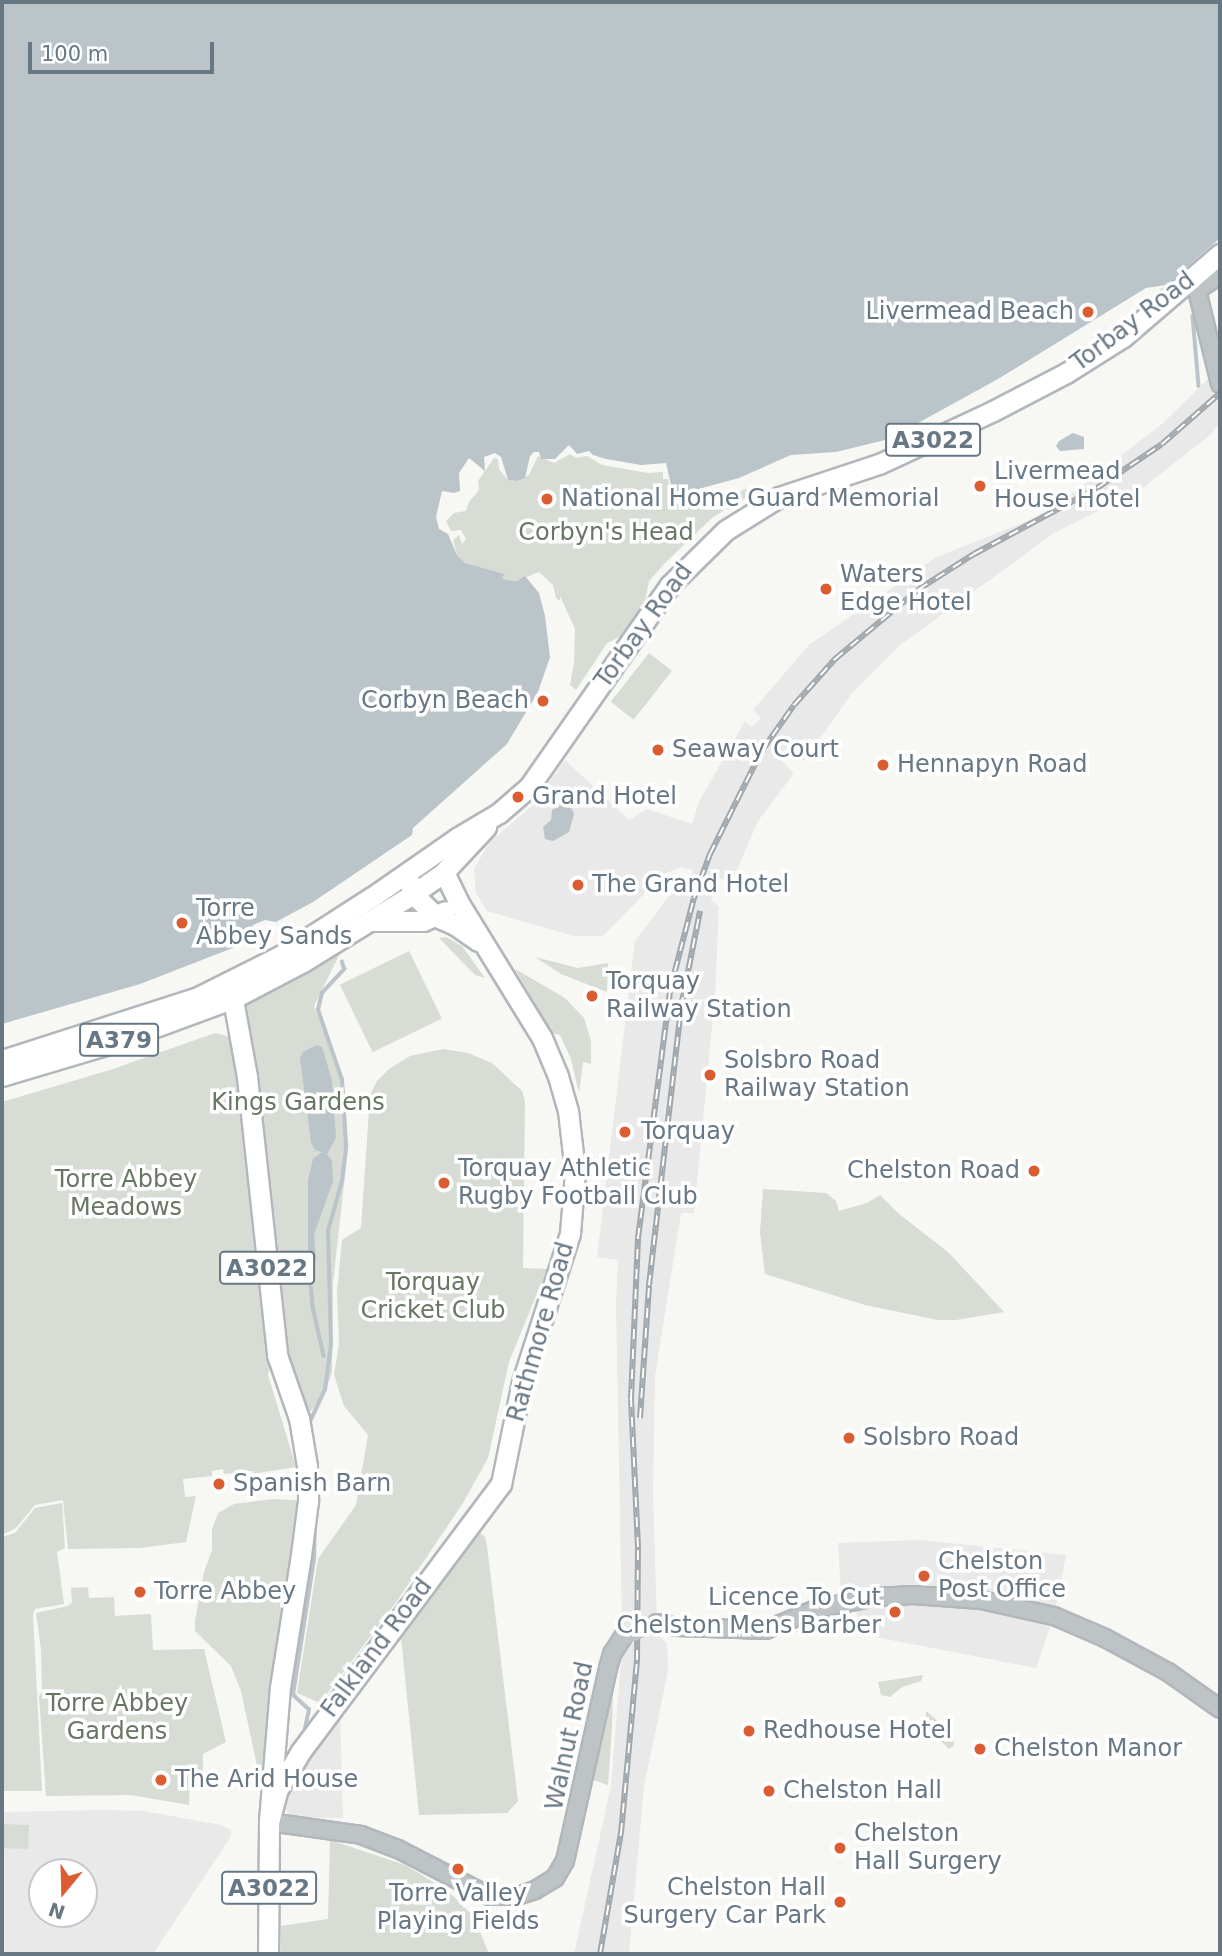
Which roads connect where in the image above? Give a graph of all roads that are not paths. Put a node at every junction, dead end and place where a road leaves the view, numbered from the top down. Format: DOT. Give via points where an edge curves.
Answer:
graph roads {
  1 [pos="1220,254"];
  2 [pos="1220,275"];
  3 [pos="1195,284"];
  4 [pos="1220,384"];
  5 [pos="499,813"];
  6 [pos="407,872"];
  7 [pos="444,872"];
  8 [pos="413,894"];
  9 [pos="459,903"];
  10 [pos="437,917"];
  11 [pos="368,921"];
  12 [pos="485,946"];
  13 [pos="232,991"];
  14 [pos="2,1060"];
  15 [pos="2,1076"];
  16 [pos="501,1484"];
  17 [pos="1220,1709"];
  18 [pos="269,1822"];
  19 [pos="268,1954"];
  1 -- 3 [label="main road, Torbay Road / A3022"];
  2 -- 3 [label="street"];
  3 -- 4 [label="street"];
  3 -- 5 [label="main road, Torbay Road / A3022" via="1122,337 1024,397 879,464 779,497 726,530 670,585 542,770"];
  5 -- 6 [label="main road, Torbay Road / A3022"];
  5 -- 7 [label="main road, Torbay Road / A3022"];
  6 -- 7 [label="main road" via="424,876"];
  6 -- 8 [label="main road"];
  6 -- 13 [label="main road, Torbay Road / A3022"];
  7 -- 8 [label="main road, Torbay Road / A3022"];
  7 -- 9 [label="main road, Rathmore Road / A3022"];
  8 -- 10 [label="main road, A3022"];
  8 -- 11 [label="main road, Torbay Road / A3022"];
  9 -- 10 [label="main road"];
  9 -- 12 [label="main road, Rathmore Road / A3022"];
  10 -- 11 [label="main road"];
  10 -- 12 [label="main road, A3022"];
  11 -- 13 [label="main road, Torbay Road / A3022" via="303,962"];
  12 -- 16 [label="main road, Rathmore Road / A3022" via="542,1038 558,1076 568,1111 575,1172 570,1233 522,1382"];
  13 -- 14 [label="main road, Torbay Road / A379"];
  13 -- 15 [label="main road, Torbay Road / A379" via="109,1044"];
  13 -- 18 [label="main road, A3022" via="247,1077 277,1355 299,1418 307,1466 308,1501 280,1686"];
  16 -- 18 [label="main road, Falkland Road / A3022" via="301,1751 278,1789"];
  17 -- 18 [label="street, Walnut Road, bridge" via="1168,1672 1054,1616 981,1600 875,1597 816,1609 766,1630 657,1623 623,1637 608,1668 565,1861 555,1878 517,1896 489,1896 361,1835"];
  18 -- 19 [label="main road, A3022"];
}
